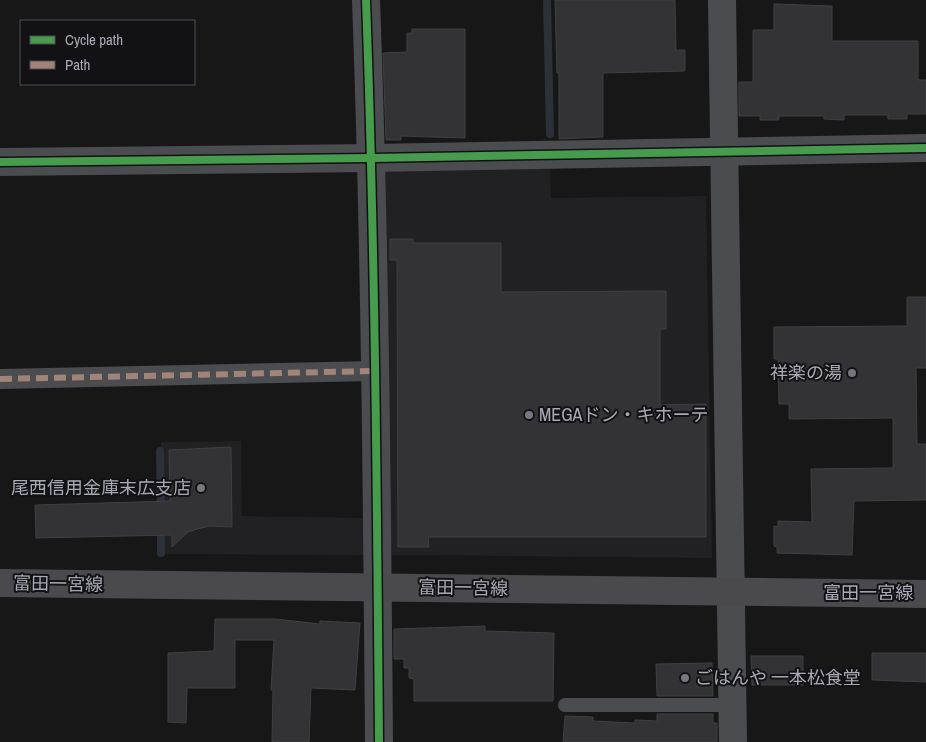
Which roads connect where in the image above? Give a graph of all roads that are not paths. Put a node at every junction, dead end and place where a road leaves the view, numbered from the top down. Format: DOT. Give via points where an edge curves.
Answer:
graph roads {
  1 [pos="366,0"];
  2 [pos="722,0"];
  3 [pos="926,148"];
  4 [pos="724,151"];
  5 [pos="372,158"];
  6 [pos="0,162"];
  7 [pos="375,371"];
  8 [pos="0,379"];
  9 [pos="0,583"];
  10 [pos="378,587"];
  11 [pos="732,592"];
  12 [pos="926,594"];
  13 [pos="565,704"];
  14 [pos="733,705"];
  15 [pos="378,742"];
  16 [pos="733,742"];
  1 -- 5 [label="street"];
  2 -- 4 [label="street"];
  3 -- 4 [label="street"];
  4 -- 5 [label="street"];
  4 -- 11 [label="street"];
  5 -- 6 [label="street"];
  5 -- 7 [label="street"];
  7 -- 8 [label="street"];
  7 -- 10 [label="street"];
  9 -- 10 [label="main road, 富田一宮線"];
  10 -- 11 [label="main road, 富田一宮線"];
  10 -- 15 [label="street"];
  11 -- 12 [label="main road, 富田一宮線"];
  11 -- 14 [label="street"];
  13 -- 14 [label="lane"];
  14 -- 16 [label="street"];
}
